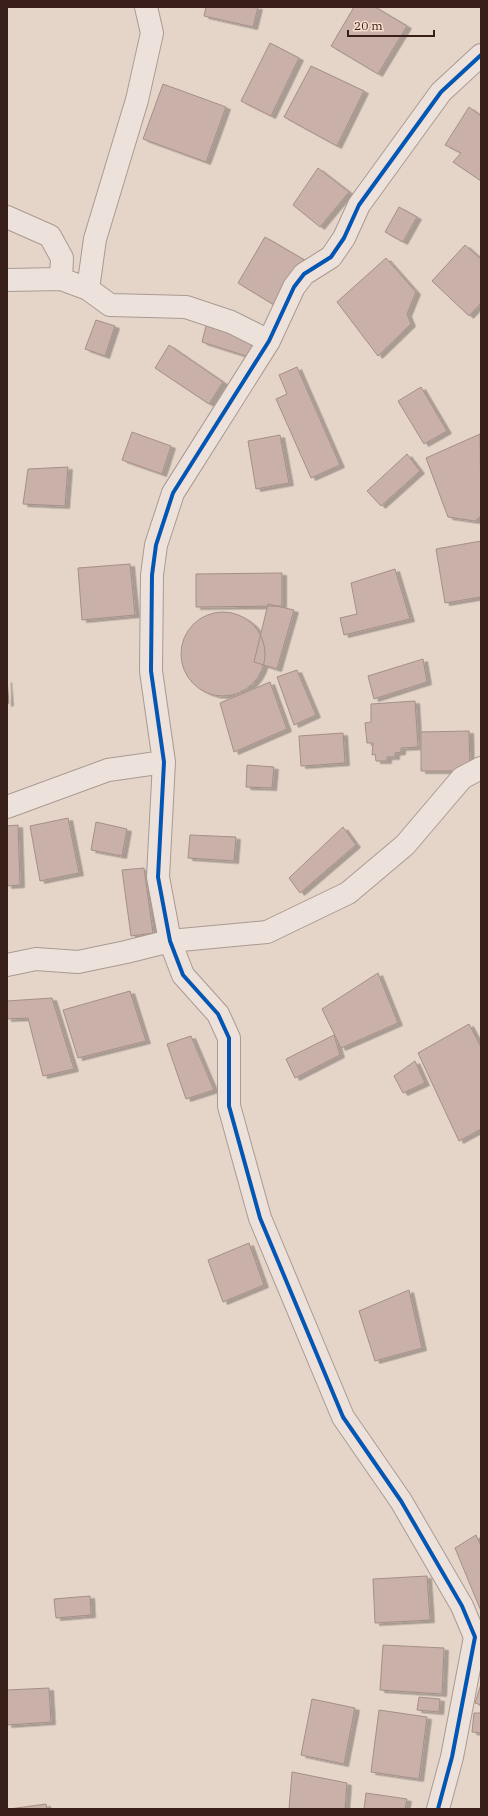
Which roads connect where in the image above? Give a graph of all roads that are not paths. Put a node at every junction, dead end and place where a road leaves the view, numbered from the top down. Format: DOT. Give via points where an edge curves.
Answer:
graph roads {
  1 [pos="146,7"];
  2 [pos="481,55"];
  3 [pos="7,217"];
  4 [pos="61,279"];
  5 [pos="7,280"];
  6 [pos="88,289"];
  7 [pos="269,341"];
  8 [pos="164,762"];
  9 [pos="481,768"];
  10 [pos="7,807"];
  11 [pos="170,941"];
  12 [pos="7,964"];
  13 [pos="478,1637"];
  14 [pos="438,1809"];
  1 -- 6 [label="street" via="152,34 137,100 95,239"];
  2 -- 7 [label="street" via="441,92 358,205 344,238 331,257 304,274 294,287"];
  3 -- 4 [label="street" via="50,236 62,258"];
  4 -- 5 [label="street"];
  4 -- 6 [label="street"];
  6 -- 7 [label="street" via="110,305 186,307 231,322"];
  7 -- 8 [label="street" via="173,493 156,545 152,575 151,671"];
  8 -- 10 [label="street" via="108,770"];
  8 -- 11 [label="street" via="158,878"];
  9 -- 11 [label="street" via="462,778 405,845 348,893 267,932"];
  11 -- 12 [label="street" via="78,962 36,959"];
  11 -- 13 [label="street" via="183,975 218,1014 229,1038 230,1106 260,1218 343,1417 401,1501"];
  13 -- 14 [label="street"];
}
